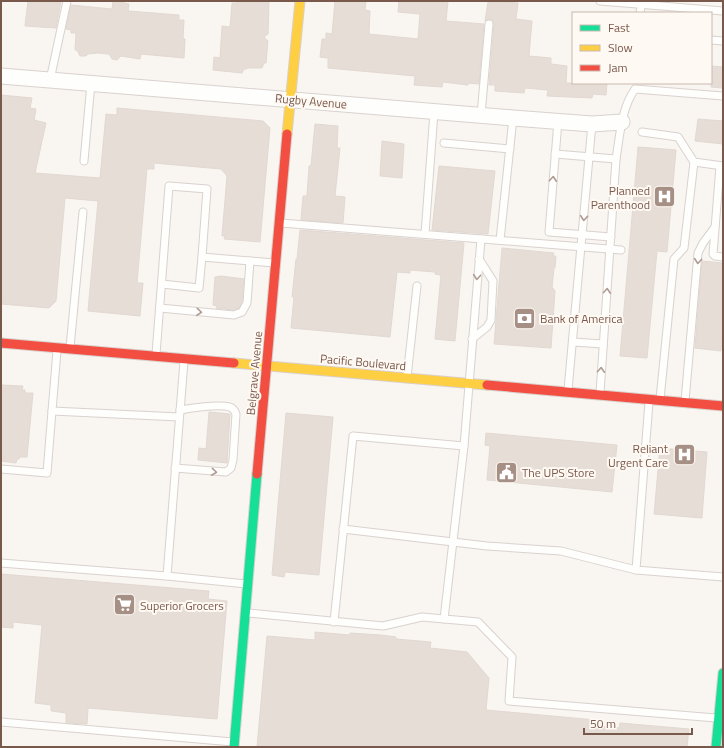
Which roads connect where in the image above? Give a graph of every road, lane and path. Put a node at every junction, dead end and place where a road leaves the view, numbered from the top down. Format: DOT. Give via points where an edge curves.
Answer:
graph roads {
  1 [pos="67,1"];
  2 [pos="300,1"];
  3 [pos="600,1"];
  4 [pos="642,3"];
  5 [pos="688,4"];
  6 [pos="723,11"];
  7 [pos="489,24"];
  8 [pos="712,40"];
  9 [pos="723,41"];
  10 [pos="1,76"];
  11 [pos="50,80"];
  12 [pos="91,83"];
  13 [pos="723,96"];
  14 [pos="291,99"];
  15 [pos="434,112"];
  16 [pos="481,115"];
  17 [pos="513,118"];
  18 [pos="558,121"];
  19 [pos="622,122"];
  20 [pos="592,124"];
  21 [pos="642,132"];
  22 [pos="444,143"];
  23 [pos="510,149"];
  24 [pos="555,154"];
  25 [pos="589,157"];
  26 [pos="616,158"];
  27 [pos="84,161"];
  28 [pos="694,162"];
  29 [pos="722,166"];
  30 [pos="83,212"];
  31 [pos="279,222"];
  32 [pos="715,227"];
  33 [pos="425,234"];
  34 [pos="582,235"];
  35 [pos="611,237"];
  36 [pos="480,238"];
  37 [pos="500,240"];
  38 [pos="581,247"];
  39 [pos="610,249"];
  40 [pos="621,250"];
  41 [pos="202,257"];
  42 [pos="723,257"];
  43 [pos="479,259"];
  44 [pos="250,261"];
  45 [pos="276,263"];
  46 [pos="162,284"];
  47 [pos="417,286"];
  48 [pos="160,308"];
  49 [pos="472,339"];
  50 [pos="573,342"];
  51 [pos="1,343"];
  52 [pos="603,344"];
  53 [pos="58,348"];
  54 [pos="70,349"];
  55 [pos="156,356"];
  56 [pos="184,358"];
  57 [pos="267,366"];
  58 [pos="407,378"];
  59 [pos="468,383"];
  60 [pos="568,392"];
  61 [pos="600,395"];
  62 [pos="649,400"];
  63 [pos="659,401"];
  64 [pos="685,403"];
  65 [pos="723,406"];
  66 [pos="52,410"];
  67 [pos="180,410"];
  68 [pos="179,417"];
  69 [pos="464,446"];
  70 [pos="175,468"];
  71 [pos="1,469"];
  72 [pos="343,529"];
  73 [pos="452,542"];
  74 [pos="1,563"];
  75 [pos="636,570"];
  76 [pos="167,576"];
  77 [pos="723,577"];
  78 [pos="248,584"];
  79 [pos="246,613"];
  80 [pos="444,618"];
  81 [pos="334,622"];
  82 [pos="723,673"];
  83 [pos="719,719"];
  84 [pos="1,722"];
  85 [pos="235,745"];
  86 [pos="716,747"];
  1 -- 11 [label="lane"];
  2 -- 14 [label="main road, Belgrave Avenue"];
  3 -- 4 [label="lane"];
  4 -- 5 [label="lane"];
  5 -- 6 [label="lane"];
  7 -- 16 [label="lane"];
  8 -- 9 [label="lane"];
  10 -- 11 [label="street, Rugby Avenue"];
  11 -- 12 [label="street, Rugby Avenue"];
  12 -- 14 [label="street, Rugby Avenue"];
  12 -- 27 [label="lane"];
  13 -- 19 [label="lane" via="635,90 628,99"];
  14 -- 15 [label="street, Rugby Avenue"];
  14 -- 31 [label="main road, Belgrave Avenue"];
  15 -- 16 [label="street, Rugby Avenue"];
  15 -- 33 [label="lane"];
  16 -- 17 [label="street, Rugby Avenue"];
  17 -- 18 [label="street, Rugby Avenue"];
  17 -- 23 [label="lane"];
  18 -- 20 [label="street, Rugby Avenue"];
  18 -- 24 [label="lane"];
  19 -- 20 [label="street, Rugby Avenue"];
  19 -- 26 [label="lane"];
  20 -- 25 [label="lane"];
  21 -- 28 [label="lane" via="678,137"];
  22 -- 23 [label="lane"];
  23 -- 37 [label="lane"];
  24 -- 25 [label="lane"];
  34 -- 24 [label="lane, one-way" via="549,232"];
  25 -- 26 [label="lane"];
  25 -- 34 [label="lane, one-way"];
  26 -- 35 [label="lane"];
  28 -- 29 [label="lane"];
  28 -- 63 [label="lane" via="684,248 674,259"];
  29 -- 32 [label="lane"];
  30 -- 54 [label="lane"];
  31 -- 33 [label="lane"];
  31 -- 45 [label="main road, Belgrave Avenue"];
  32 -- 42 [label="lane" via="713,254"];
  32 -- 64 [label="lane, one-way" via="702,242 698,253"];
  33 -- 36 [label="lane"];
  34 -- 35 [label="lane"];
  34 -- 38 [label="lane"];
  35 -- 39 [label="lane"];
  36 -- 37 [label="lane"];
  36 -- 43 [label="lane"];
  37 -- 38 [label="lane"];
  38 -- 39 [label="lane"];
  38 -- 50 [label="lane"];
  39 -- 40 [label="lane"];
  52 -- 39 [label="lane, one-way"];
  41 -- 44 [label="lane"];
  41 -- 46 [label="lane" via="200,288"];
  41 -- 46 [label="lane" via="207,189 169,186"];
  43 -- 49 [label="lane, one-way"];
  43 -- 49 [label="lane" via="493,281 491,320 487,327"];
  44 -- 45 [label="lane"];
  48 -- 44 [label="lane, one-way" via="234,315 242,312 247,303"];
  45 -- 57 [label="main road, Belgrave Avenue"];
  46 -- 48 [label="lane"];
  47 -- 58 [label="lane"];
  48 -- 55 [label="lane"];
  49 -- 59 [label="lane"];
  50 -- 52 [label="lane"];
  50 -- 60 [label="lane"];
  51 -- 53 [label="main road, Pacific Boulevard"];
  61 -- 52 [label="lane, one-way"];
  53 -- 54 [label="main road, Pacific Boulevard"];
  53 -- 66 [label="lane"];
  54 -- 55 [label="main road, Pacific Boulevard"];
  55 -- 56 [label="main road, Pacific Boulevard"];
  56 -- 57 [label="main road, Pacific Boulevard"];
  56 -- 67 [label="lane"];
  57 -- 58 [label="main road, Pacific Boulevard"];
  57 -- 78 [label="main road, Belgrave Avenue"];
  58 -- 59 [label="main road, Pacific Boulevard"];
  59 -- 60 [label="main road, Pacific Boulevard"];
  59 -- 69 [label="lane"];
  60 -- 61 [label="main road, Pacific Boulevard"];
  61 -- 62 [label="main road, Pacific Boulevard"];
  62 -- 63 [label="main road, Pacific Boulevard"];
  62 -- 75 [label="lane"];
  63 -- 64 [label="main road, Pacific Boulevard"];
  64 -- 65 [label="main road, Pacific Boulevard"];
  66 -- 68 [label="lane"];
  66 -- 71 [label="lane" via="46,473"];
  67 -- 68 [label="lane"];
  70 -- 67 [label="lane, one-way" via="226,472 231,468 233,460 236,414 231,407"];
  68 -- 70 [label="lane"];
  69 -- 72 [label="lane" via="353,436"];
  69 -- 73 [label="lane"];
  70 -- 76 [label="lane"];
  72 -- 73 [label="lane"];
  72 -- 81 [label="lane"];
  73 -- 75 [label="lane" via="561,551"];
  73 -- 80 [label="lane"];
  74 -- 76 [label="lane"];
  75 -- 77 [label="lane"];
  76 -- 78 [label="lane"];
  78 -- 79 [label="main road, Belgrave Avenue"];
  79 -- 81 [label="lane"];
  79 -- 85 [label="main road, Belgrave Avenue"];
  80 -- 81 [label="lane" via="422,617 383,626"];
  80 -- 83 [label="lane" via="478,622 512,657 508,701"];
  82 -- 83 [label="main road"];
  83 -- 86 [label="main road"];
  84 -- 85 [label="lane"];
}
